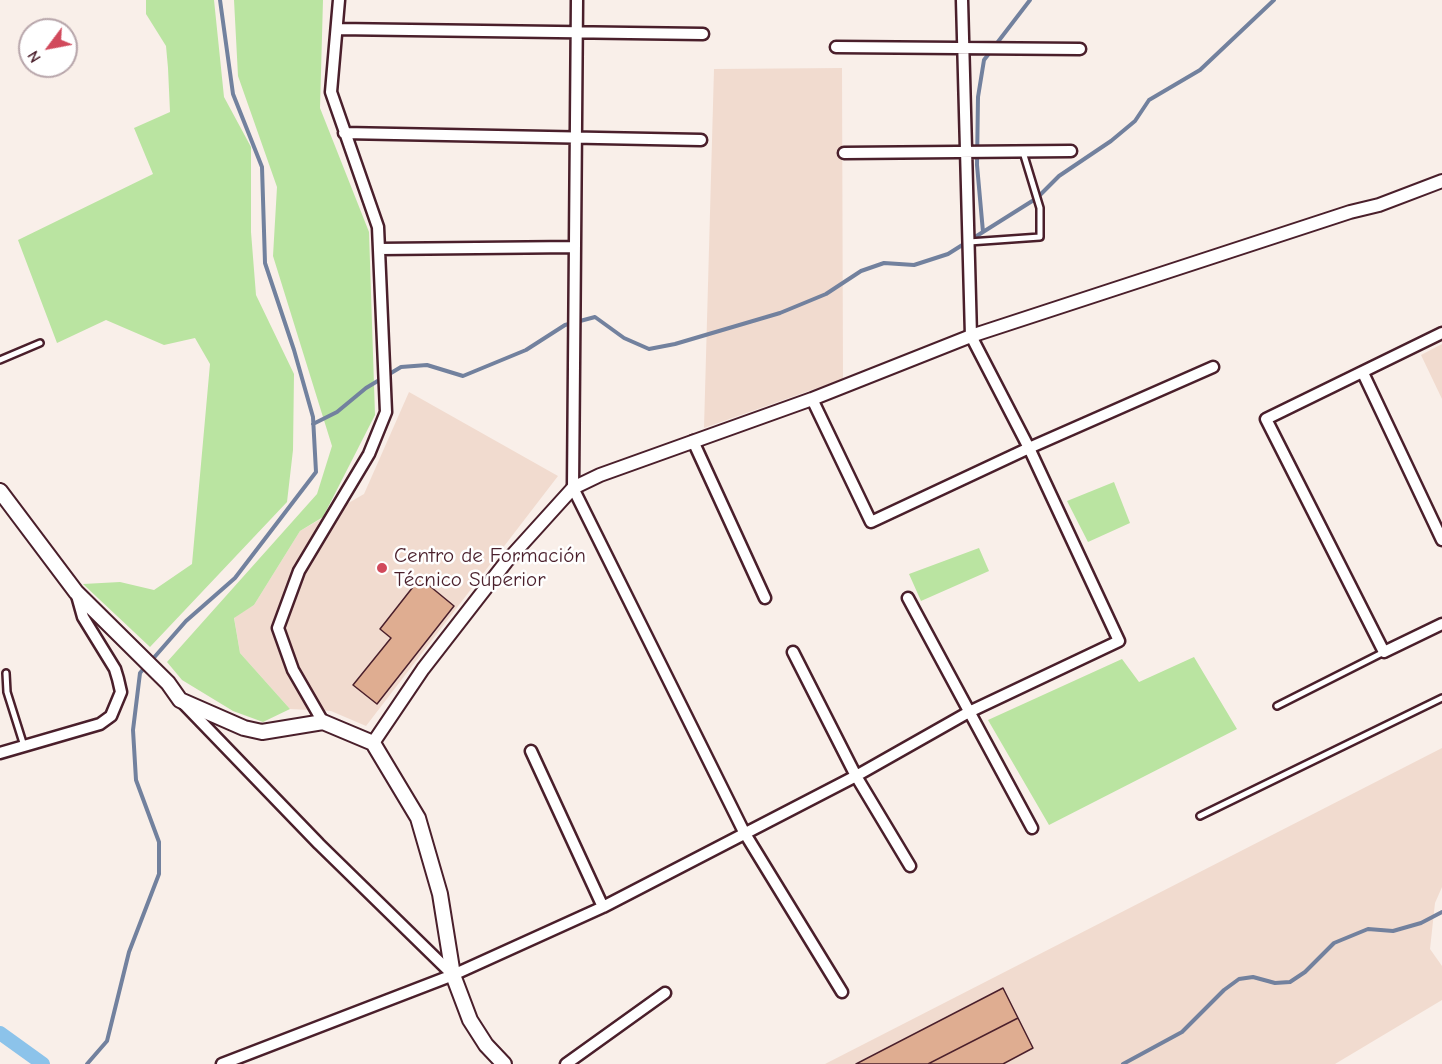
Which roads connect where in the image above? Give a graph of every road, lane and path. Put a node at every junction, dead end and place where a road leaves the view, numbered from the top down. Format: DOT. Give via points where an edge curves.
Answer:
graph roads {
  1 [pos="339,0"];
  2 [pos="577,0"];
  3 [pos="962,0"];
  4 [pos="337,29"];
  5 [pos="577,32"];
  6 [pos="704,34"];
  7 [pos="836,47"];
  8 [pos="963,48"];
  9 [pos="1080,49"];
  10 [pos="344,133"];
  11 [pos="576,138"];
  12 [pos="701,140"];
  13 [pos="1023,151"];
  14 [pos="1071,151"];
  15 [pos="964,152"];
  16 [pos="844,153"];
  17 [pos="1442,181"];
  18 [pos="968,242"];
  19 [pos="575,247"];
  20 [pos="379,249"];
  21 [pos="1442,333"];
  22 [pos="971,336"];
  23 [pos="40,343"];
  24 [pos="0,360"];
  25 [pos="1213,367"];
  26 [pos="1363,373"];
  27 [pos="812,399"];
  28 [pos="693,441"];
  29 [pos="1029,448"];
  30 [pos="573,488"];
  31 [pos="0,491"];
  32 [pos="1442,540"];
  33 [pos="76,592"];
  34 [pos="765,598"];
  35 [pos="908,598"];
  36 [pos="1442,624"];
  37 [pos="793,652"];
  38 [pos="1383,652"];
  39 [pos="6,673"];
  40 [pos="1442,698"];
  41 [pos="180,700"];
  42 [pos="1277,706"];
  43 [pos="969,712"];
  44 [pos="323,722"];
  45 [pos="373,743"];
  46 [pos="24,746"];
  47 [pos="531,751"];
  48 [pos="0,753"];
  49 [pos="856,776"];
  50 [pos="1200,816"];
  51 [pos="1032,828"];
  52 [pos="744,832"];
  53 [pos="910,866"];
  54 [pos="603,907"];
  55 [pos="453,975"];
  56 [pos="842,992"];
  57 [pos="665,993"];
  58 [pos="222,1064"];
  59 [pos="504,1064"];
  60 [pos="566,1064"];
  1 -- 4 [label="street"];
  2 -- 5 [label="street"];
  3 -- 8 [label="street"];
  4 -- 5 [label="street"];
  4 -- 10 [label="street" via="332,92"];
  5 -- 6 [label="street"];
  5 -- 11 [label="street"];
  7 -- 8 [label="street"];
  8 -- 9 [label="street"];
  8 -- 15 [label="street"];
  10 -- 11 [label="street"];
  10 -- 20 [label="street" via="378,227"];
  11 -- 12 [label="street"];
  11 -- 19 [label="street"];
  13 -- 14 [label="street"];
  13 -- 15 [label="street"];
  13 -- 18 [label="lane" via="1040,208 1040,237"];
  15 -- 16 [label="street"];
  15 -- 18 [label="street"];
  17 -- 22 [label="street" via="1379,205"];
  18 -- 22 [label="street"];
  19 -- 20 [label="street"];
  19 -- 30 [label="street"];
  20 -- 44 [label="street" via="386,412 369,454 299,571 278,628 293,670"];
  21 -- 26 [label="street"];
  22 -- 27 [label="street"];
  22 -- 29 [label="street"];
  23 -- 24 [label="lane"];
  25 -- 29 [label="street"];
  26 -- 32 [label="street"];
  26 -- 38 [label="street" via="1266,419"];
  27 -- 28 [label="street"];
  27 -- 29 [label="street" via="871,522"];
  28 -- 30 [label="street"];
  28 -- 34 [label="street"];
  29 -- 43 [label="street" via="1119,641"];
  30 -- 45 [label="street" via="506,562 423,669"];
  30 -- 52 [label="street"];
  31 -- 33 [label="main road"];
  33 -- 41 [label="main road" via="168,683"];
  33 -- 46 [label="street" via="83,617 115,669 121,692 111,716 100,724"];
  35 -- 43 [label="street"];
  36 -- 38 [label="street"];
  37 -- 49 [label="street"];
  38 -- 42 [label="lane"];
  39 -- 46 [label="lane" via="7,693"];
  40 -- 50 [label="lane"];
  41 -- 44 [label="main road" via="243,728 262,732"];
  41 -- 55 [label="street"];
  43 -- 49 [label="street"];
  43 -- 51 [label="street"];
  44 -- 45 [label="main road"];
  45 -- 55 [label="main road" via="418,818 440,894"];
  46 -- 48 [label="street"];
  47 -- 54 [label="street"];
  49 -- 52 [label="street"];
  49 -- 53 [label="street"];
  52 -- 54 [label="street"];
  52 -- 56 [label="street"];
  54 -- 55 [label="street"];
  55 -- 58 [label="street"];
  55 -- 59 [label="main road" via="479,1034"];
  57 -- 60 [label="street"];
}
